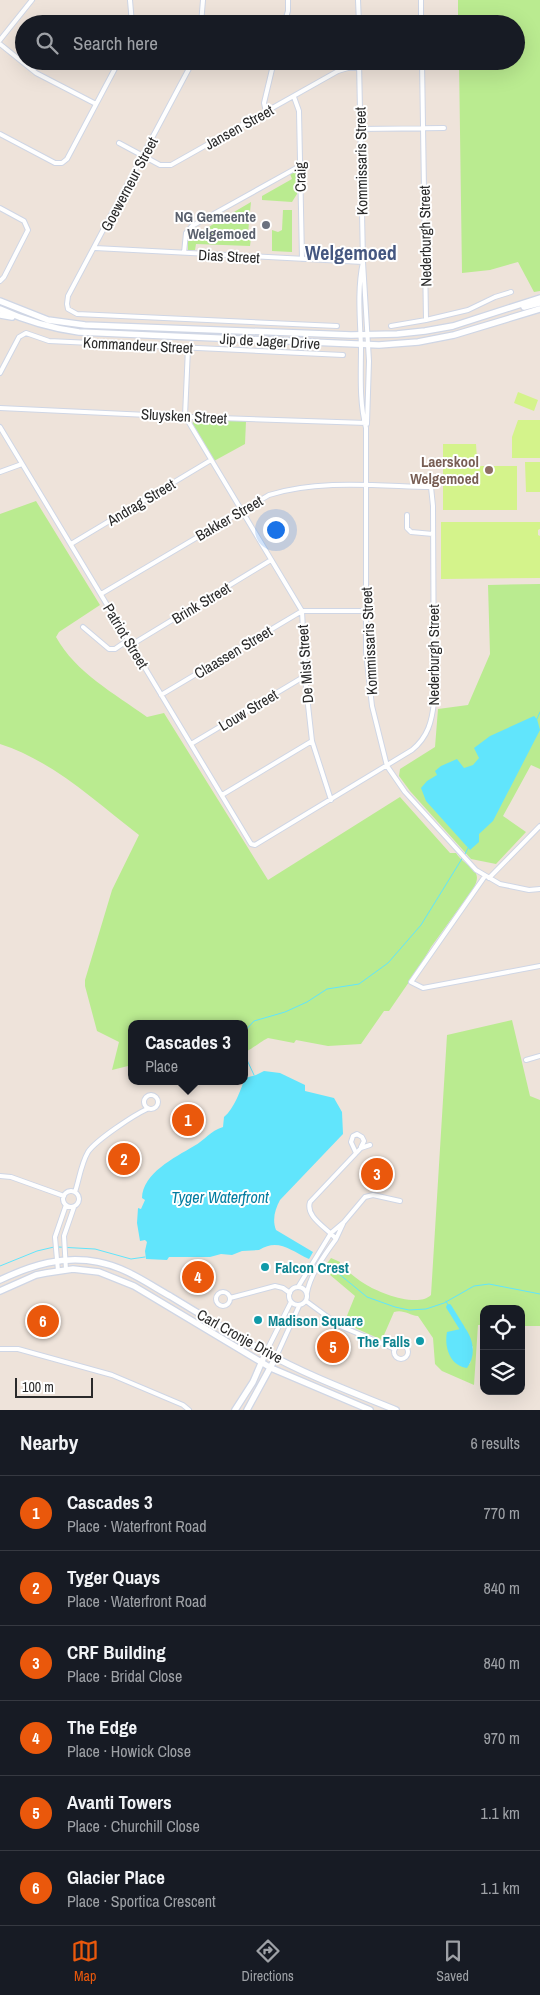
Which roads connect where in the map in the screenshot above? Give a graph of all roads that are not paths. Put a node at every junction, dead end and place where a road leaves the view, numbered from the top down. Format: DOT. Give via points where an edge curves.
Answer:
graph roads {
  1 [pos="32,0"];
  2 [pos="130,0"];
  3 [pos="203,0"];
  4 [pos="288,0"];
  5 [pos="358,0"];
  6 [pos="421,0"];
  7 [pos="20,15"];
  8 [pos="131,15"];
  9 [pos="202,15"];
  10 [pos="287,15"];
  11 [pos="359,15"];
  12 [pos="421,15"];
  13 [pos="15,21"];
  14 [pos="0,40"];
  15 [pos="0,44"];
  16 [pos="15,56"];
  17 [pos="32,70"];
  18 [pos="114,70"];
  19 [pos="188,70"];
  20 [pos="272,70"];
  21 [pos="341,70"];
  22 [pos="360,70"];
  23 [pos="422,70"];
  24 [pos="294,96"];
  25 [pos="96,104"];
  26 [pos="266,112"];
  27 [pos="423,128"];
  28 [pos="444,128"];
  29 [pos="360,129"];
  30 [pos="0,134"];
  31 [pos="119,143"];
  32 [pos="143,156"];
  33 [pos="300,166"];
  34 [pos="0,208"];
  35 [pos="95,248"];
  36 [pos="184,253"];
  37 [pos="302,259"];
  38 [pos="363,262"];
  39 [pos="0,281"];
  40 [pos="511,292"];
  41 [pos="540,298"];
  42 [pos="0,301"];
  43 [pos="540,303"];
  44 [pos="67,306"];
  45 [pos="0,309"];
  46 [pos="540,309"];
  47 [pos="0,315"];
  48 [pos="484,317"];
  49 [pos="24,320"];
  50 [pos="426,320"];
  51 [pos="337,326"];
  52 [pos="391,326"];
  53 [pos="360,335"];
  54 [pos="368,335"];
  55 [pos="361,345"];
  56 [pos="368,346"];
  57 [pos="188,348"];
  58 [pos="343,355"];
  59 [pos="0,372"];
  60 [pos="0,408"];
  61 [pos="185,416"];
  62 [pos="366,425"];
  63 [pos="0,427"];
  64 [pos="211,460"];
  65 [pos="22,464"];
  66 [pos="0,472"];
  67 [pos="366,486"];
  68 [pos="431,486"];
  69 [pos="241,510"];
  70 [pos="407,515"];
  71 [pos="433,534"];
  72 [pos="71,544"];
  73 [pos="271,560"];
  74 [pos="101,594"];
  75 [pos="302,611"];
  76 [pos="366,611"];
  77 [pos="83,627"];
  78 [pos="128,640"];
  79 [pos="131,645"];
  80 [pos="305,676"];
  81 [pos="161,695"];
  82 [pos="312,741"];
  83 [pos="191,744"];
  84 [pos="387,766"];
  85 [pos="222,795"];
  86 [pos="331,800"];
  87 [pos="540,826"];
  88 [pos="251,844"];
  89 [pos="487,877"];
  90 [pos="540,889"];
  91 [pos="540,966"];
  92 [pos="540,1056"];
  93 [pos="526,1060"];
  94 [pos="143,1104"];
  95 [pos="147,1108"];
  96 [pos="135,1114"];
  97 [pos="370,1145"];
  98 [pos="361,1148"];
  99 [pos="356,1153"];
  100 [pos="0,1176"];
  101 [pos="74,1192"];
  102 [pos="64,1196"];
  103 [pos="400,1201"];
  104 [pos="66,1205"];
  105 [pos="74,1207"];
  106 [pos="344,1222"];
  107 [pos="331,1233"];
  108 [pos="336,1239"];
  109 [pos="57,1260"];
  110 [pos="65,1260"];
  111 [pos="66,1270"];
  112 [pos="58,1271"];
  113 [pos="0,1280"];
  114 [pos="298,1287"];
  115 [pos="0,1291"];
  116 [pos="290,1293"];
  117 [pos="307,1293"];
  118 [pos="230,1298"];
  119 [pos="306,1301"];
  120 [pos="291,1302"];
  121 [pos="299,1306"];
  122 [pos="0,1349"];
  123 [pos="394,1349"];
  124 [pos="266,1352"];
  125 [pos="276,1357"];
  126 [pos="261,1363"];
  127 [pos="271,1368"];
  128 [pos="189,1410"];
  129 [pos="234,1410"];
  130 [pos="247,1410"];
  131 [pos="370,1410"];
  132 [pos="396,1410"];
  1 -- 7 [label="street"];
  2 -- 8 [label="street"];
  3 -- 9 [label="street"];
  4 -- 10 [label="street"];
  5 -- 11 [label="street"];
  6 -- 12 [label="street"];
  13 -- 14 [label="street"];
  15 -- 16 [label="street"];
  17 -- 25 [label="street"];
  18 -- 25 [label="street"];
  19 -- 32 [label="street, Goewerneur Street"];
  20 -- 26 [label="street" via="264,103"];
  21 -- 24 [label="street, Jansen Street"];
  22 -- 29 [label="street, Kommissaris Street"];
  23 -- 27 [label="street, Nederburgh Street"];
  24 -- 26 [label="street, Jansen Street"];
  24 -- 33 [label="street, Craig" via="300,111"];
  25 -- 30 [label="street" via="62,163 55,163"];
  26 -- 32 [label="street, Jansen Street" via="172,165 160,165"];
  27 -- 28 [label="street"];
  27 -- 29 [label="street"];
  27 -- 50 [label="street, Nederburgh Street"];
  29 -- 38 [label="street, Kommissaris Street"];
  31 -- 32 [label="street, Jansen Street"];
  32 -- 35 [label="street, Goewerneur Street"];
  33 -- 36 [label="street" via="192,226 186,233"];
  33 -- 37 [label="street, Craig"];
  34 -- 39 [label="street" via="24,221 28,230"];
  35 -- 36 [label="street, Dias Street"];
  35 -- 44 [label="street, Goewerneur Street" via="68,296"];
  36 -- 37 [label="street, Dias Street"];
  37 -- 38 [label="street, Dias Street"];
  38 -- 53 [label="street, Kommissaris Street"];
  38 -- 54 [label="street, Kommissaris Street"];
  40 -- 50 [label="street" via="468,310"];
  41 -- 48 [label="main road"];
  42 -- 53 [label="main road, Jip de Jager Drive" via="48,320 85,325"];
  43 -- 48 [label="main road"];
  44 -- 51 [label="street, Kommandeur Street" via="77,314"];
  45 -- 49 [label="main road, Jip de Jager Drive"];
  46 -- 56 [label="main road, Jip de Jager Drive" via="454,335"];
  47 -- 49 [label="main road"];
  48 -- 54 [label="main road, Jip de Jager Drive" via="425,331"];
  49 -- 55 [label="main road, Jip de Jager Drive" via="79,332"];
  50 -- 52 [label="street"];
  53 -- 54 [label="main road, Jip de Jager Drive"];
  53 -- 55 [label="street, Kommissaris Street"];
  54 -- 56 [label="street, Kommissaris Street"];
  55 -- 56 [label="main road, Jip de Jager Drive"];
  55 -- 62 [label="street, Kommissaris Street" via="362,409"];
  56 -- 62 [label="street, Kommissaris Street"];
  57 -- 58 [label="street, Kommandeur Street"];
  57 -- 59 [label="street, Kommandeur Street" via="49,341 24,333"];
  57 -- 61 [label="street"];
  60 -- 61 [label="street, Sluysken Street"];
  61 -- 62 [label="street, Sluysken Street"];
  61 -- 64 [label="street, De Mist Street"];
  62 -- 67 [label="street, Kommissaris Street"];
  63 -- 65 [label="street, Patriot Street"];
  64 -- 69 [label="street, De Mist Street"];
  64 -- 72 [label="street, Andrag Street"];
  65 -- 66 [label="street"];
  65 -- 72 [label="street, Patriot Street"];
  67 -- 68 [label="street, Bakker Street"];
  67 -- 69 [label="street, Bakker Street" via="288,490 269,495"];
  67 -- 76 [label="street, Kommissaris Street"];
  68 -- 71 [label="street, Nederburgh Street"];
  69 -- 73 [label="street, De Mist Street"];
  69 -- 74 [label="street, Bakker Street"];
  70 -- 71 [label="street" via="407,528 411,532"];
  71 -- 84 [label="street, Nederburgh Street" via="432,719 418,746"];
  72 -- 74 [label="street, Patriot Street"];
  73 -- 75 [label="street, De Mist Street"];
  73 -- 79 [label="street, Brink Street"];
  74 -- 78 [label="street, Patriot Street"];
  75 -- 76 [label="street"];
  75 -- 80 [label="street, De Mist Street"];
  75 -- 81 [label="street, Claassen Street"];
  76 -- 84 [label="street, Kommissaris Street" via="366,652 372,706"];
  77 -- 78 [label="street" via="109,649 115,649"];
  78 -- 79 [label="street, Patriot Street"];
  79 -- 81 [label="street, Patriot Street"];
  80 -- 82 [label="street, De Mist Street"];
  80 -- 83 [label="street, Louw Street"];
  81 -- 83 [label="street, Patriot Street"];
  82 -- 85 [label="street"];
  82 -- 86 [label="street, De Mist Street"];
  83 -- 85 [label="street, Patriot Street"];
  84 -- 86 [label="street, Nederburgh Street"];
  84 -- 89 [label="street, Kommissaris Street" via="411,800 464,858"];
  85 -- 88 [label="street, Patriot Street"];
  86 -- 88 [label="street, Nederburgh Street" via="255,845"];
  87 -- 89 [label="street"];
  89 -- 90 [label="street, Kommissaris Street" via="514,888"];
  89 -- 91 [label="street" via="412,982 421,988"];
  92 -- 93 [label="street"];
  94 -- 95 [label="street"];
  94 -- 95 [label="street" via="148,1095 156,1097 156,1107"];
  94 -- 96 [label="street"];
  95 -- 96 [label="street"];
  96 -- 101 [label="street" via="89,1151"];
  97 -- 98 [label="street"];
  98 -- 99 [label="street"];
  98 -- 99 [label="street" via="364,1141 355,1135 351,1142"];
  99 -- 107 [label="street" via="309,1205 311,1215"];
  100 -- 102 [label="street"];
  101 -- 102 [label="street"];
  101 -- 105 [label="street" via="79,1200"];
  102 -- 104 [label="street"];
  103 -- 106 [label="street" via="369,1195"];
  104 -- 105 [label="street"];
  104 -- 109 [label="street" via="55,1241"];
  105 -- 110 [label="street" via="63,1243"];
  106 -- 107 [label="street"];
  106 -- 108 [label="street"];
  107 -- 108 [label="street"];
  107 -- 114 [label="street"];
  108 -- 117 [label="street" via="317,1269"];
  109 -- 110 [label="main road, Carl Cronje Drive"];
  109 -- 112 [label="street"];
  109 -- 113 [label="main road, Carl Cronje Drive" via="34,1265"];
  110 -- 111 [label="street"];
  110 -- 124 [label="main road, Carl Cronje Drive" via="98,1262 130,1273"];
  111 -- 112 [label="main road, Carl Cronje Drive"];
  111 -- 126 [label="main road, Carl Cronje Drive" via="99,1272 121,1279"];
  112 -- 115 [label="main road, Carl Cronje Drive" via="36,1275"];
  114 -- 116 [label="street"];
  114 -- 117 [label="street"];
  116 -- 118 [label="street" via="275,1286"];
  116 -- 120 [label="street"];
  117 -- 119 [label="street"];
  119 -- 121 [label="street"];
  119 -- 123 [label="street" via="340,1326"];
  120 -- 121 [label="street"];
  120 -- 124 [label="street"];
  121 -- 125 [label="street"];
  122 -- 128 [label="street" via="18,1350 112,1375"];
  124 -- 125 [label="main road, Carl Cronje Drive"];
  124 -- 126 [label="main road"];
  125 -- 127 [label="main road"];
  125 -- 132 [label="main road, Carl Cronje Drive"];
  126 -- 127 [label="main road, Carl Cronje Drive"];
  126 -- 129 [label="main road" via="253,1382"];
  127 -- 130 [label="main road"];
  127 -- 131 [label="main road, Carl Cronje Drive"];
}
